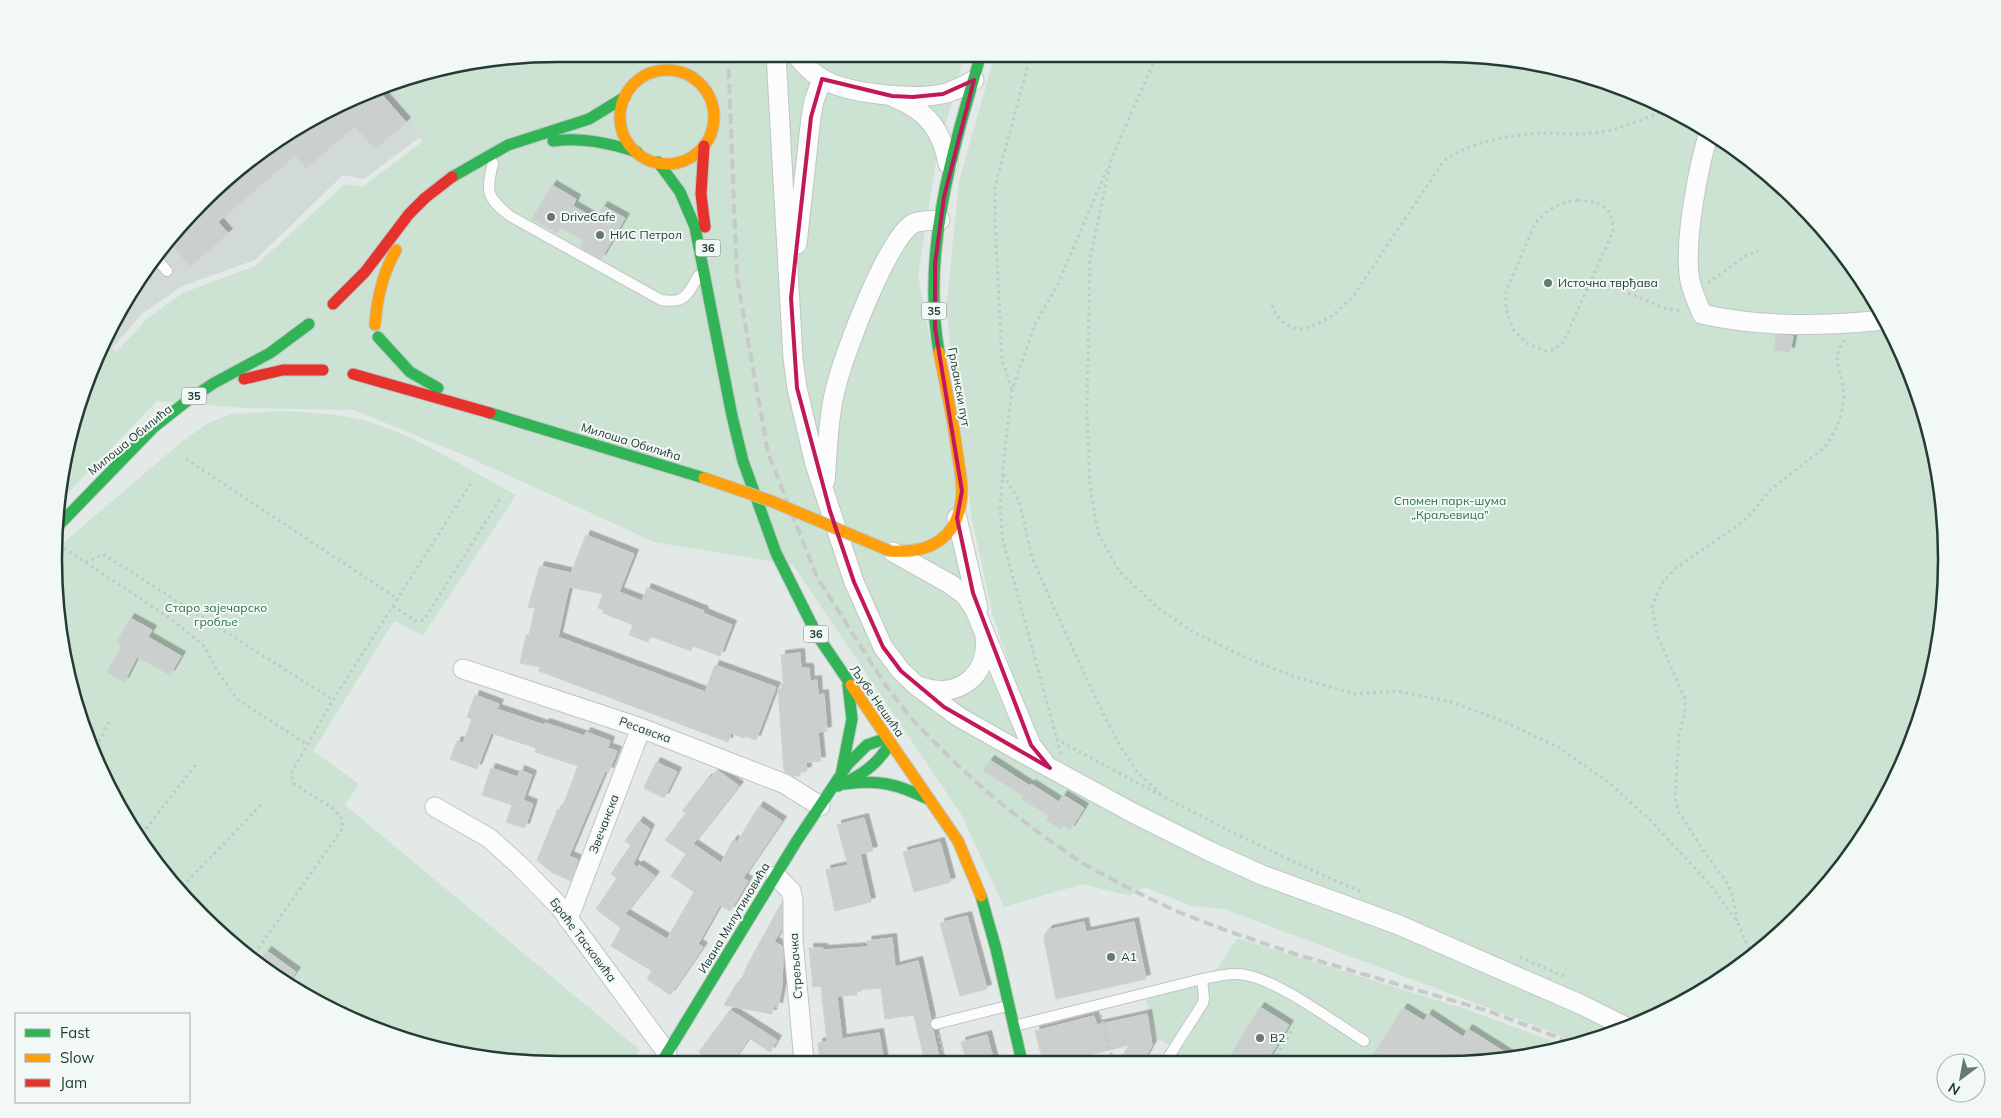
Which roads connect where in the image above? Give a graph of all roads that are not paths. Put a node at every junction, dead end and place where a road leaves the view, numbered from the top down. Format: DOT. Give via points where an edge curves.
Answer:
graph roads {
  1 [pos="663,62"];
  2 [pos="776,62"];
  3 [pos="804,62"];
  4 [pos="980,62"];
  5 [pos="698,67"];
  6 [pos="653,72"];
  7 [pos="822,79"];
  8 [pos="974,80"];
  9 [pos="704,88"];
  10 [pos="892,96"];
  11 [pos="625,97"];
  12 [pos="1707,140"];
  13 [pos="704,146"];
  14 [pos="636,152"];
  15 [pos="658,162"];
  16 [pos="493,163"];
  17 [pos="949,169"];
  18 [pos="940,220"];
  19 [pos="160,263"];
  20 [pos="702,269"];
  21 [pos="167,271"];
  22 [pos="791,298"];
  23 [pos="348,304"];
  24 [pos="320,312"];
  25 [pos="366,312"];
  26 [pos="1877,321"];
  27 [pos="375,325"];
  28 [pos="378,338"];
  29 [pos="305,343"];
  30 [pos="720,350"];
  31 [pos="375,353"];
  32 [pos="311,359"];
  33 [pos="366,366"];
  34 [pos="323,370"];
  35 [pos="353,374"];
  36 [pos="482,410"];
  37 [pos="94,488"];
  38 [pos="824,492"];
  39 [pos="771,501"];
  40 [pos="957,518"];
  41 [pos="65,519"];
  42 [pos="890,551"];
  43 [pos="982,625"];
  44 [pos="463,669"];
  45 [pos="848,681"];
  46 [pos="917,686"];
  47 [pos="641,728"];
  48 [pos="888,741"];
  49 [pos="1050,768"];
  50 [pos="842,779"];
  51 [pos="929,800"];
  52 [pos="820,806"];
  53 [pos="435,807"];
  54 [pos="776,876"];
  55 [pos="568,919"];
  56 [pos="1202,979"];
  57 [pos="1008,1006"];
  58 [pos="1618,1023"];
  59 [pos="936,1024"];
  60 [pos="1013,1026"];
  61 [pos="1364,1041"];
  62 [pos="663,1056"];
  63 [pos="665,1056"];
  64 [pos="803,1056"];
  65 [pos="1020,1056"];
  66 [pos="1169,1056"];
  1 -- 6 [label="main road"];
  2 -- 22 [label="street"];
  3 -- 7 [label="street"];
  4 -- 8 [label="main road, Грљански пут / 35"];
  5 -- 9 [label="main road, 36"];
  6 -- 9 [label="main road" via="684,73"];
  6 -- 11 [label="main road" via="634,84"];
  7 -- 10 [label="street" via="844,87"];
  7 -- 22 [label="street" via="811,117"];
  8 -- 10 [label="street" via="944,94"];
  8 -- 17 [label="main road, Грљански пут / 35"];
  9 -- 13 [label="main road, 36" via="714,115 712,131"];
  10 -- 17 [label="street" via="915,108 932,123 942,140"];
  11 -- 14 [label="main road" via="621,124 625,137"];
  11 -- 24 [label="main road, Милоша Обилића" via="590,118 513,143 456,174 409,214 365,272"];
  12 -- 26 [label="street" via="1691,223 1688,275 1702,314 1756,323 1807,325"];
  13 -- 15 [label="main road, 36" via="681,161"];
  13 -- 30 [label="main road, 36" via="701,194"];
  14 -- 15 [label="main road, 36"];
  14 -- 16 [label="main road" via="602,141 566,138 528,148"];
  15 -- 20 [label="main road, 36" via="677,185 690,214"];
  16 -- 20 [label="lane" via="488,190 491,199 510,216 661,300 682,299"];
  16 -- 27 [label="main road" via="450,191 425,213 402,241 381,278"];
  17 -- 18 [label="main road, Грљански пут / 35"];
  18 -- 38 [label="street" via="920,221 906,229 884,265 856,326 837,383 831,414"];
  18 -- 40 [label="main road, Грљански пут / 35" via="934,272 935,316 962,491 962,505"];
  19 -- 21 [label="lane"];
  20 -- 30 [label="main road, 36"];
  22 -- 38 [label="street" via="796,388"];
  23 -- 24 [label="main road"];
  24 -- 29 [label="main road" via="305,334"];
  24 -- 37 [label="main road, Милоша Обилића / 35" via="270,354 187,401 154,427"];
  25 -- 27 [label="main road"];
  27 -- 28 [label="main road"];
  28 -- 31 [label="main road"];
  28 -- 36 [label="main road, Милоша Обилића / 35" via="410,372"];
  30 -- 45 [label="main road, Љубе Нешића / 36" via="743,461 769,536 806,616"];
  32 -- 34 [label="main road, 35"];
  33 -- 35 [label="main road, 35"];
  34 -- 35 [label="main road, 35" via="338,375"];
  34 -- 37 [label="main road, Милоша Обилића / 35" via="300,368 263,372 210,395"];
  35 -- 36 [label="main road, Милоша Обилића / 35"];
  36 -- 39 [label="main road, Милоша Обилића / 35, bridge"];
  37 -- 41 [label="main road, Милоша Обилића / 35"];
  38 -- 46 [label="street" via="854,582 875,632 894,662"];
  39 -- 42 [label="main road, Грљански пут / 35, bridge"];
  40 -- 42 [label="main road, Грљански пут / 35" via="947,535 933,546 915,552"];
  40 -- 43 [label="street"];
  42 -- 43 [label="street" via="958,589 970,602"];
  43 -- 46 [label="street" via="986,652 972,678 958,688 944,692"];
  43 -- 49 [label="street" via="1031,745"];
  44 -- 47 [label="street, Ресавска"];
  45 -- 48 [label="main road, Љубе Нешића / 36"];
  45 -- 50 [label="main road" via="852,720"];
  46 -- 49 [label="street" via="959,717"];
  47 -- 52 [label="street, Ресавска" via="785,784"];
  47 -- 55 [label="street, Звечанска"];
  48 -- 50 [label="main road, Ивана Милутиновића" via="883,756 876,764 865,772"];
  48 -- 50 [label="main road, Ивана Милутиновића" via="867,745 848,764"];
  48 -- 51 [label="main road, Љубе Нешића / 36"];
  49 -- 58 [label="street" via="1133,813 1262,875 1399,925"];
  50 -- 51 [label="main road" via="894,783"];
  50 -- 52 [label="main road, Ивана Милутиновића"];
  51 -- 57 [label="main road, Љубе Нешића / 36" via="958,841 974,875 986,908"];
  52 -- 54 [label="main road, Ивана Милутиновића"];
  53 -- 55 [label="street, Браће Тасковића" via="489,838 519,864"];
  54 -- 63 [label="main road, Ивана Милутиновића"];
  54 -- 64 [label="street, Стрељачка" via="791,891 793,900 793,940"];
  55 -- 62 [label="street, Браће Тасковића"];
  56 -- 60 [label="lane"];
  56 -- 61 [label="lane" via="1237,974 1264,981"];
  56 -- 66 [label="lane" via="1203,1003"];
  57 -- 59 [label="lane"];
  57 -- 60 [label="main road, Љубе Нешића / 36"];
  60 -- 65 [label="main road, Љубе Нешића / 36"];
}
